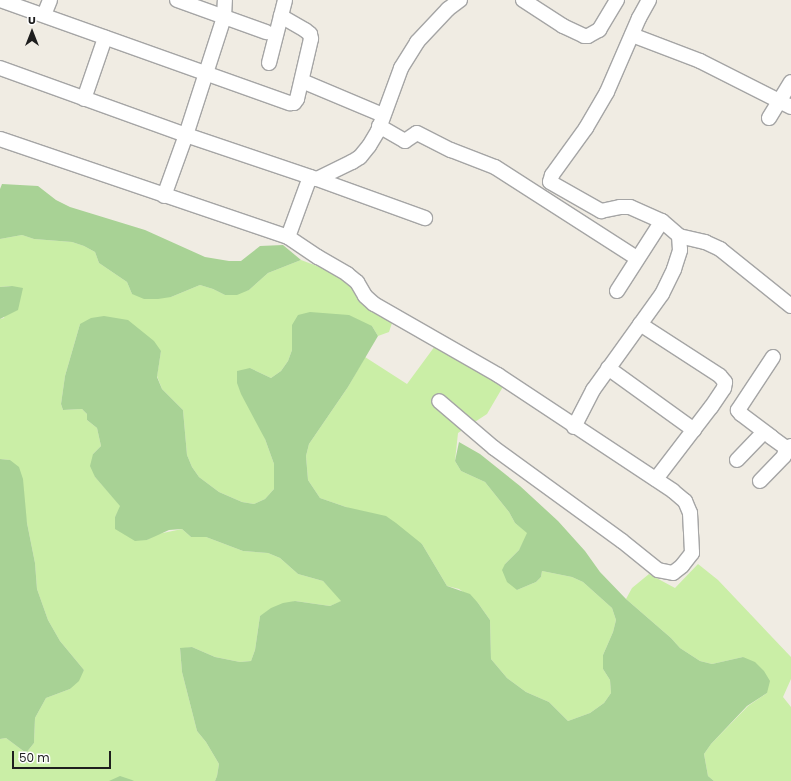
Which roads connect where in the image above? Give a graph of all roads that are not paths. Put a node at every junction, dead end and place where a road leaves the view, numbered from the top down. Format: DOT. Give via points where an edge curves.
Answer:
graph roads {
  1 [pos="0,0"];
  2 [pos="50,0"];
  3 [pos="177,0"];
  4 [pos="225,0"];
  5 [pos="285,0"];
  6 [pos="460,0"];
  7 [pos="523,0"];
  8 [pos="617,0"];
  9 [pos="649,0"];
  10 [pos="44,15"];
  11 [pos="224,16"];
  12 [pos="281,16"];
  13 [pos="266,32"];
  14 [pos="632,35"];
  15 [pos="105,38"];
  16 [pos="269,63"];
  17 [pos="0,68"];
  18 [pos="206,74"];
  19 [pos="302,81"];
  20 [pos="791,82"];
  21 [pos="84,99"];
  22 [pos="785,104"];
  23 [pos="769,118"];
  24 [pos="381,121"];
  25 [pos="186,135"];
  26 [pos="0,139"];
  27 [pos="314,178"];
  28 [pos="164,196"];
  29 [pos="425,218"];
  30 [pos="662,221"];
  31 [pos="679,236"];
  32 [pos="288,237"];
  33 [pos="637,258"];
  34 [pos="617,291"];
  35 [pos="791,306"];
  36 [pos="640,324"];
  37 [pos="773,357"];
  38 [pos="608,368"];
  39 [pos="439,401"];
  40 [pos="574,427"];
  41 [pos="694,430"];
  42 [pos="764,432"];
  43 [pos="789,447"];
  44 [pos="737,460"];
  45 [pos="656,479"];
  46 [pos="760,481"];
  1 -- 10 [label="street"];
  2 -- 10 [label="street"];
  3 -- 11 [label="street"];
  4 -- 11 [label="street"];
  5 -- 12 [label="street"];
  6 -- 24 [label="street" via="417,42 401,68"];
  7 -- 8 [label="street" via="562,26 588,36 599,30"];
  9 -- 14 [label="street"];
  10 -- 15 [label="street"];
  11 -- 13 [label="street"];
  11 -- 18 [label="street"];
  12 -- 16 [label="street"];
  12 -- 19 [label="street" via="305,30 312,39"];
  14 -- 22 [label="street" via="700,61"];
  14 -- 30 [label="street" via="603,99 586,128 552,174 550,182 601,211 625,206"];
  15 -- 18 [label="street"];
  15 -- 21 [label="street"];
  17 -- 21 [label="street"];
  18 -- 19 [label="street" via="290,103 297,99"];
  18 -- 25 [label="street"];
  19 -- 24 [label="street"];
  20 -- 22 [label="street"];
  21 -- 25 [label="street"];
  22 -- 23 [label="street"];
  24 -- 27 [label="street" via="369,146 360,157 335,171"];
  24 -- 33 [label="street" via="405,141 417,133 495,167"];
  25 -- 27 [label="street"];
  25 -- 28 [label="street"];
  26 -- 28 [label="street"];
  27 -- 29 [label="street"];
  27 -- 32 [label="street"];
  28 -- 32 [label="street"];
  30 -- 31 [label="street"];
  30 -- 33 [label="street"];
  31 -- 35 [label="street" via="705,242 720,249"];
  31 -- 36 [label="street" via="680,250 674,269 662,294"];
  32 -- 40 [label="street" via="353,278 374,304 498,375"];
  33 -- 34 [label="street"];
  36 -- 38 [label="street"];
  36 -- 41 [label="street" via="723,379 724,388"];
  37 -- 42 [label="street" via="738,408 741,414"];
  38 -- 40 [label="street" via="593,390"];
  38 -- 41 [label="street"];
  39 -- 45 [label="street" via="494,448 647,562 658,570 673,573 692,553 690,513 685,501"];
  40 -- 45 [label="street"];
  41 -- 45 [label="street"];
  42 -- 43 [label="street"];
  42 -- 44 [label="street"];
  43 -- 46 [label="street" via="784,456"];
}
